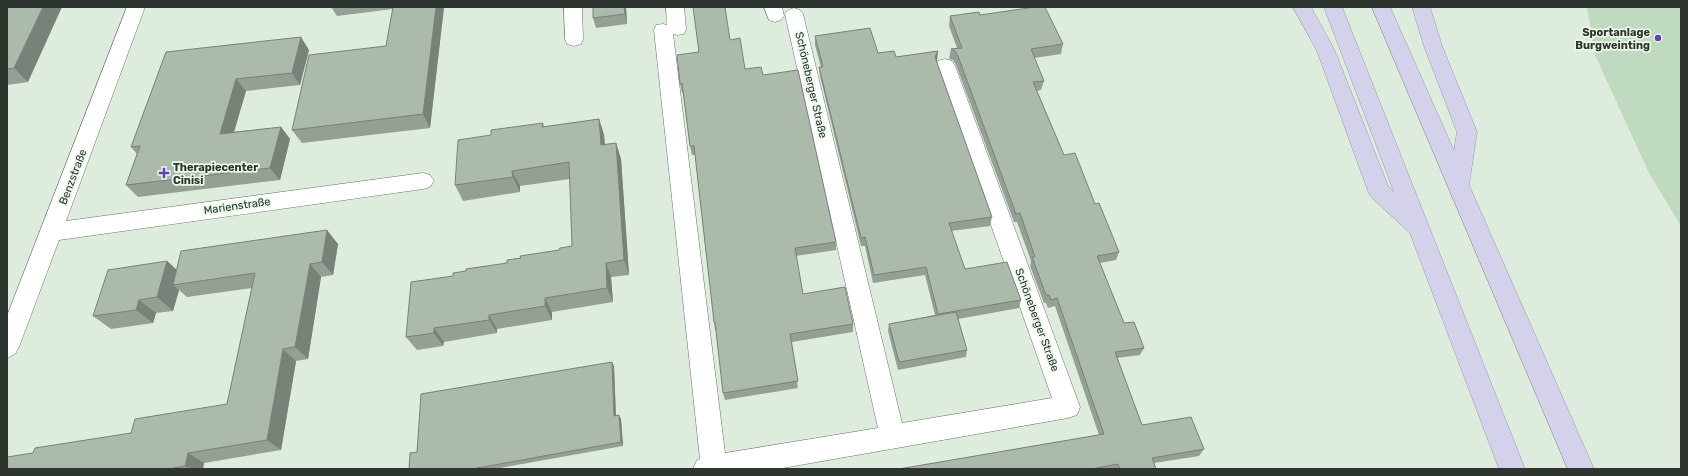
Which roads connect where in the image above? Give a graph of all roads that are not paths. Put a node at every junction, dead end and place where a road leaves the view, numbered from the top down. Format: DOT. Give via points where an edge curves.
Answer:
graph roads {
  1 [pos="136,7"];
  2 [pos="573,7"];
  3 [pos="674,7"];
  4 [pos="1302,7"];
  5 [pos="1333,7"];
  6 [pos="1381,7"];
  7 [pos="1421,7"];
  8 [pos="781,12"];
  9 [pos="574,39"];
  10 [pos="945,66"];
  11 [pos="423,180"];
  12 [pos="1458,186"];
  13 [pos="1420,231"];
  14 [pos="52,232"];
  15 [pos="7,347"];
  16 [pos="893,437"];
  17 [pos="710,468"];
  18 [pos="1512,469"];
  19 [pos="1581,469"];
  1 -- 14 [label="street, Benzstraße"];
  2 -- 9 [label="street"];
  3 -- 17 [label="street" via="670,29"];
  4 -- 13 [label="highway" via="1326,51 1379,191"];
  5 -- 13 [label="highway"];
  6 -- 12 [label="highway"];
  7 -- 12 [label="highway" via="1433,46 1467,132"];
  8 -- 16 [label="street, Schöneberger Straße"];
  10 -- 16 [label="street, Schöneberger Straße" via="1068,408"];
  11 -- 14 [label="street, Marienstraße"];
  12 -- 19 [label="highway"];
  13 -- 18 [label="highway"];
  14 -- 15 [label="street, Benzstraße"];
  16 -- 17 [label="street, Schöneberger Straße"];
}
